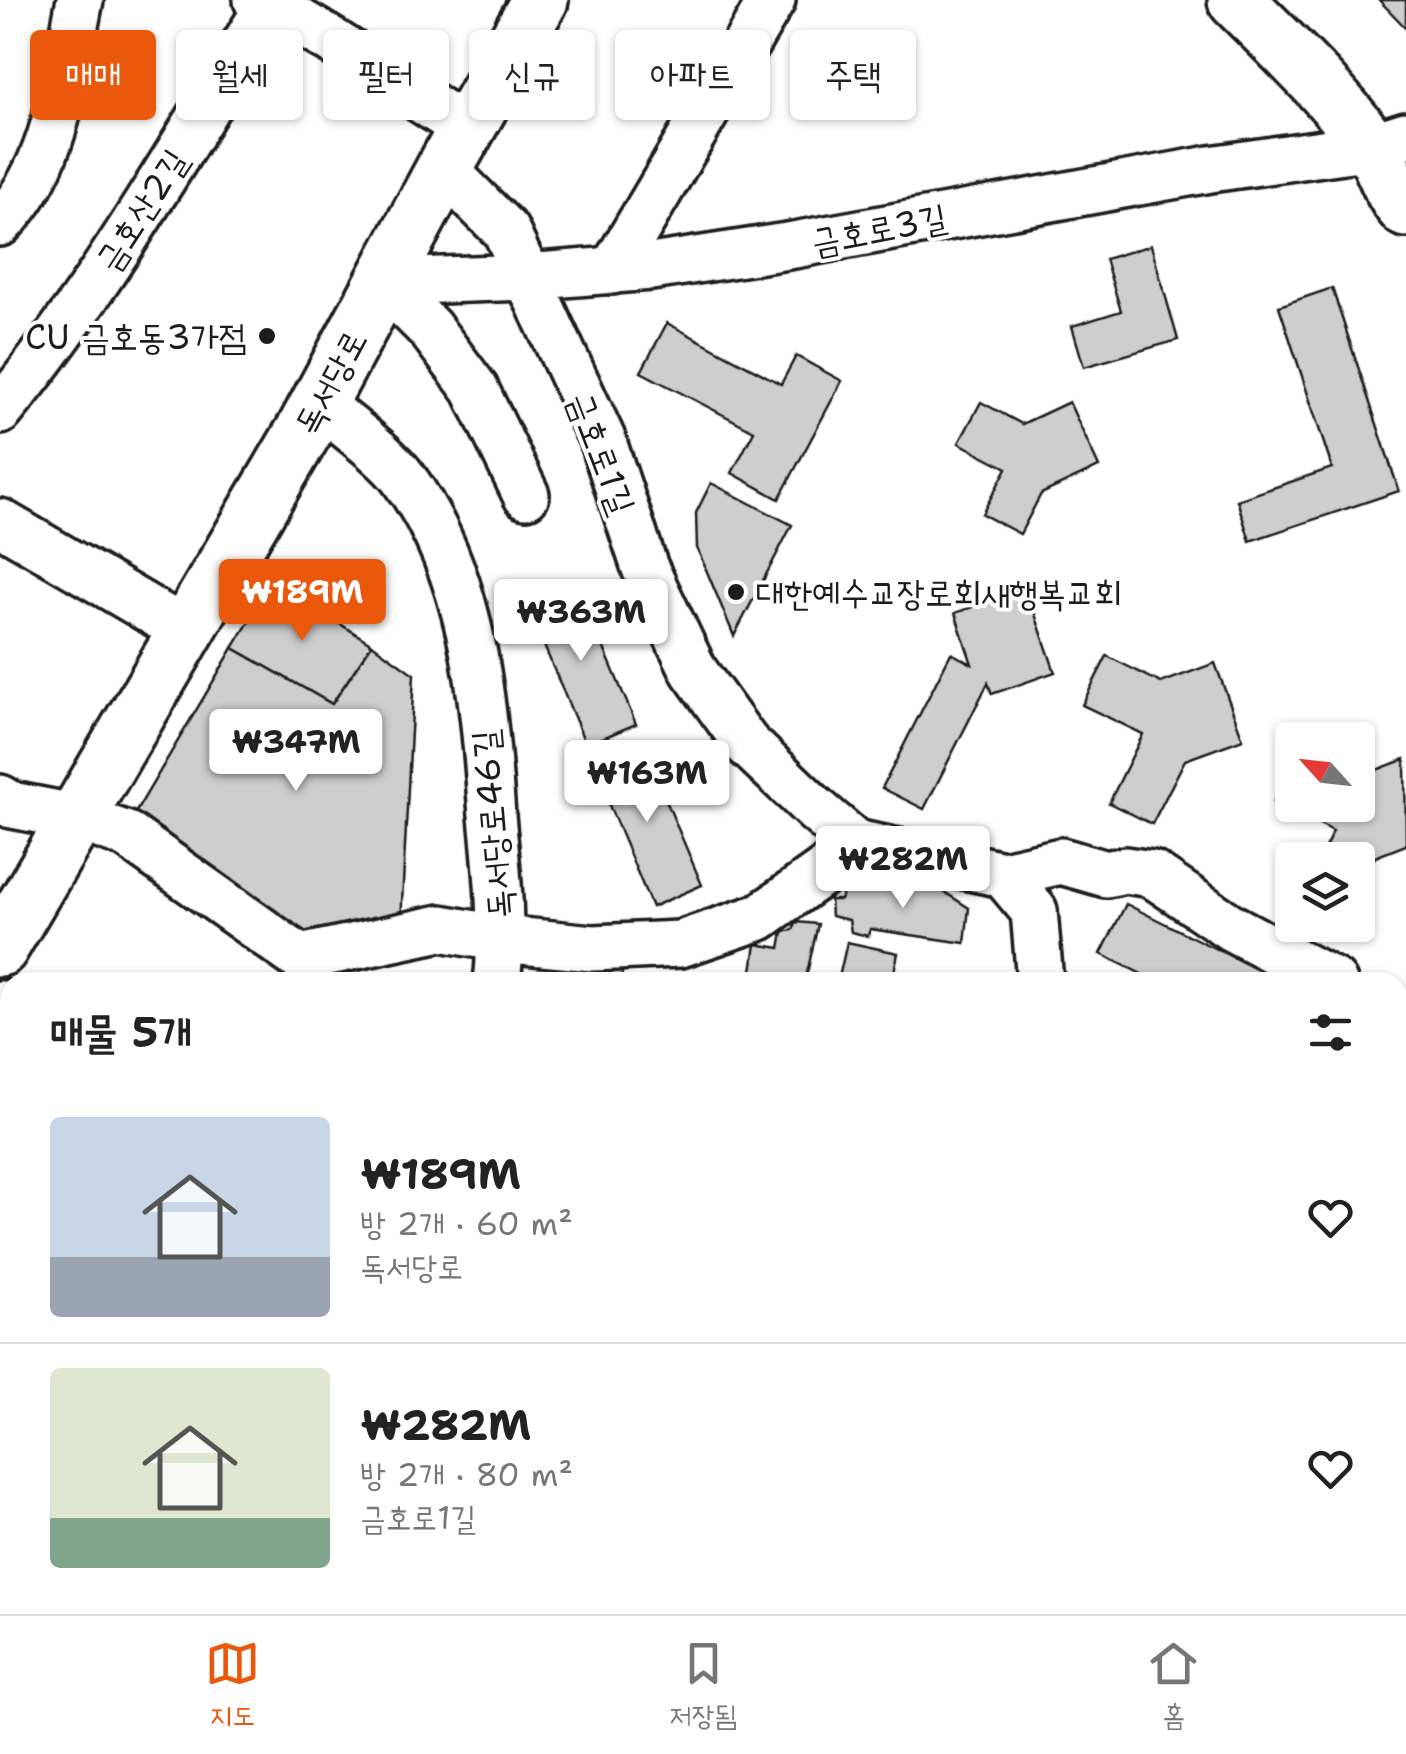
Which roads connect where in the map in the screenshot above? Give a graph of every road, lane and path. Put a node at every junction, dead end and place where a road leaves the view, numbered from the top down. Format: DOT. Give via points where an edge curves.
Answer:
graph roads {
  1 [pos="80,0"];
  2 [pos="540,0"];
  3 [pos="772,0"];
  4 [pos="1236,0"];
  5 [pos="263,1"];
  6 [pos="1389,141"];
  7 [pos="455,148"];
  8 [pos="1406,209"];
  9 [pos="0,224"];
  10 [pos="612,270"];
  11 [pos="526,277"];
  12 [pos="383,282"];
  13 [pos="319,403"];
  14 [pos="0,411"];
  15 [pos="526,495"];
  16 [pos="0,522"];
  17 [pos="186,630"];
  18 [pos="0,798"];
  19 [pos="79,818"];
  20 [pos="854,843"];
  21 [pos="1003,874"];
  22 [pos="0,948"];
  23 [pos="500,961"];
  24 [pos="318,969"];
  25 [pos="1041,972"];
  26 [pos="1315,972"];
  1 -- 9 [label="street" via="52,132 32,186"];
  2 -- 7 [label="main road, 독서당로"];
  3 -- 10 [label="street"];
  4 -- 6 [label="main road" via="1336,102"];
  5 -- 7 [label="street" via="307,24"];
  5 -- 14 [label="street, 금호산2길" via="261,18 188,136 52,348"];
  6 -- 8 [label="main road" via="1398,201"];
  6 -- 10 [label="street, 금호로3길" via="794,245"];
  7 -- 11 [label="street, 금호로1길"];
  7 -- 12 [label="main road, 독서당로"];
  10 -- 11 [label="street, 금호로3길"];
  11 -- 12 [label="street, 금호로3길"];
  11 -- 20 [label="street, 금호로1길" via="602,439 645,568 694,671 746,744"];
  12 -- 13 [label="main road, 독서당로"];
  12 -- 15 [label="street" via="476,389"];
  13 -- 17 [label="main road, 독서당로"];
  13 -- 23 [label="street, 독서당로46길" via="403,477 446,552 465,606 484,726"];
  16 -- 17 [label="street"];
  17 -- 19 [label="main road, 독서당로"];
  18 -- 19 [label="street"];
  19 -- 22 [label="main road, 독서당로"];
  19 -- 24 [label="street" via="127,835"];
  20 -- 21 [label="street"];
  20 -- 23 [label="street, 독서당로46길" via="760,916 680,944"];
  21 -- 25 [label="street" via="1034,911"];
  21 -- 26 [label="street" via="1061,861 1106,874 1152,874 1232,928"];
  23 -- 24 [label="street" via="441,928"];
}
